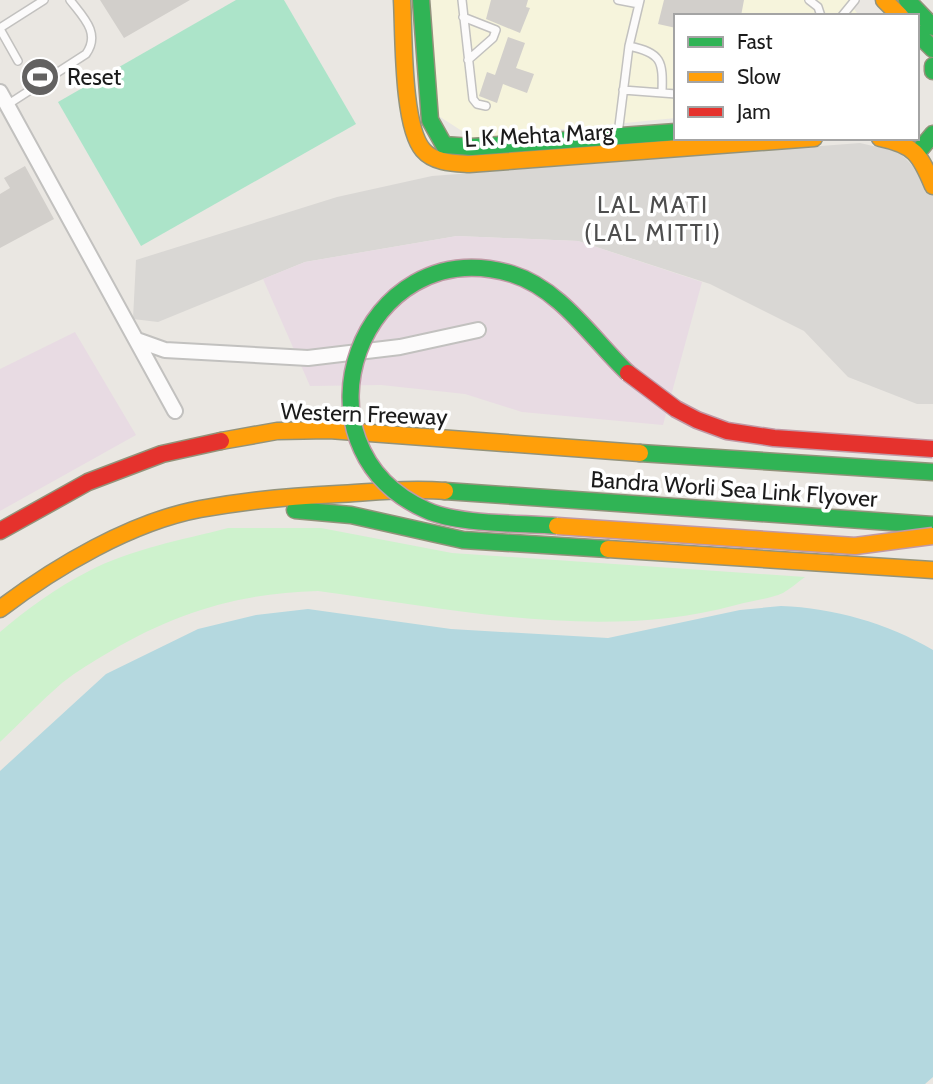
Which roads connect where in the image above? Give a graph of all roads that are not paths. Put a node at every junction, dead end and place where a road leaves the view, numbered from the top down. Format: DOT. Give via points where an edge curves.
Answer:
graph roads {
  1 [pos="44,0"];
  2 [pos="70,0"];
  3 [pos="402,0"];
  4 [pos="421,0"];
  5 [pos="462,0"];
  6 [pos="618,0"];
  7 [pos="809,0"];
  8 [pos="855,0"];
  9 [pos="884,0"];
  10 [pos="907,0"];
  11 [pos="640,2"];
  12 [pos="820,14"];
  13 [pos="844,14"];
  14 [pos="898,14"];
  15 [pos="463,17"];
  16 [pos="933,27"];
  17 [pos="0,29"];
  18 [pos="919,35"];
  19 [pos="629,46"];
  20 [pos="933,50"];
  21 [pos="425,59"];
  22 [pos="406,60"];
  23 [pos="468,60"];
  24 [pos="18,61"];
  25 [pos="623,90"];
  26 [pos="662,93"];
  27 [pos="674,94"];
  28 [pos="4,98"];
  29 [pos="486,106"];
  30 [pos="674,132"];
  31 [pos="929,134"];
  32 [pos="618,136"];
  33 [pos="788,140"];
  34 [pos="890,140"];
  35 [pos="918,152"];
  36 [pos="618,153"];
  37 [pos="933,186"];
  38 [pos="478,330"];
  39 [pos="137,340"];
  40 [pos="175,411"];
  41 [pos="536,446"];
  42 [pos="933,449"];
  43 [pos="933,472"];
  44 [pos="208,508"];
  45 [pos="933,525"];
  46 [pos="0,531"];
  47 [pos="933,536"];
  48 [pos="933,570"];
  49 [pos="0,609"];
  1 -- 17 [label="lane"];
  2 -- 28 [label="lane" via="91,27 91,47 86,54"];
  3 -- 22 [label="main road, L K Mehta Marg"];
  4 -- 21 [label="main road, L K Mehta Marg"];
  5 -- 15 [label="lane"];
  6 -- 11 [label="lane"];
  7 -- 12 [label="lane"];
  8 -- 13 [label="lane"];
  9 -- 14 [label="main road"];
  10 -- 16 [label="main road"];
  11 -- 19 [label="lane"];
  15 -- 23 [label="lane"];
  15 -- 23 [label="lane" via="492,27 496,33"];
  17 -- 24 [label="lane"];
  18 -- 20 [label="main road"];
  19 -- 25 [label="lane"];
  19 -- 26 [label="lane" via="650,50 657,58 663,71"];
  21 -- 22 [label="main road"];
  21 -- 32 [label="main road, L K Mehta Marg" via="430,120 444,145"];
  22 -- 36 [label="main road, L K Mehta Marg" via="413,131 422,149 440,162"];
  23 -- 29 [label="lane" via="473,99"];
  25 -- 26 [label="lane"];
  25 -- 32 [label="lane"];
  26 -- 27 [label="lane"];
  28 -- 39 [label="street"];
  30 -- 32 [label="main road, L K Mehta Marg"];
  31 -- 35 [label="main road"];
  32 -- 36 [label="lane"];
  33 -- 36 [label="main road, L K Mehta Marg"];
  34 -- 35 [label="main road"];
  35 -- 37 [label="main road"];
  38 -- 39 [label="street" via="400,347 309,358 165,350"];
  39 -- 40 [label="street"];
  41 -- 43 [label="main road, Bandra Worli Sea Link Flyover"];
  41 -- 46 [label="main road, Western Freeway" via="329,430 232,438 162,454 88,482"];
  42 -- 47 [label="main road, bridge" via="775,439 699,421 651,393 542,288 506,271 475,268 444,271 402,290 360,343 349,393 358,442 371,465 406,500 426,511 477,520 855,546"];
  44 -- 45 [label="main road, Bandra Worli Sea Link Flyover" via="421,489"];
  44 -- 48 [label="main road" via="351,515 463,540"];
  44 -- 49 [label="main road" via="130,533 64,566"];
}
